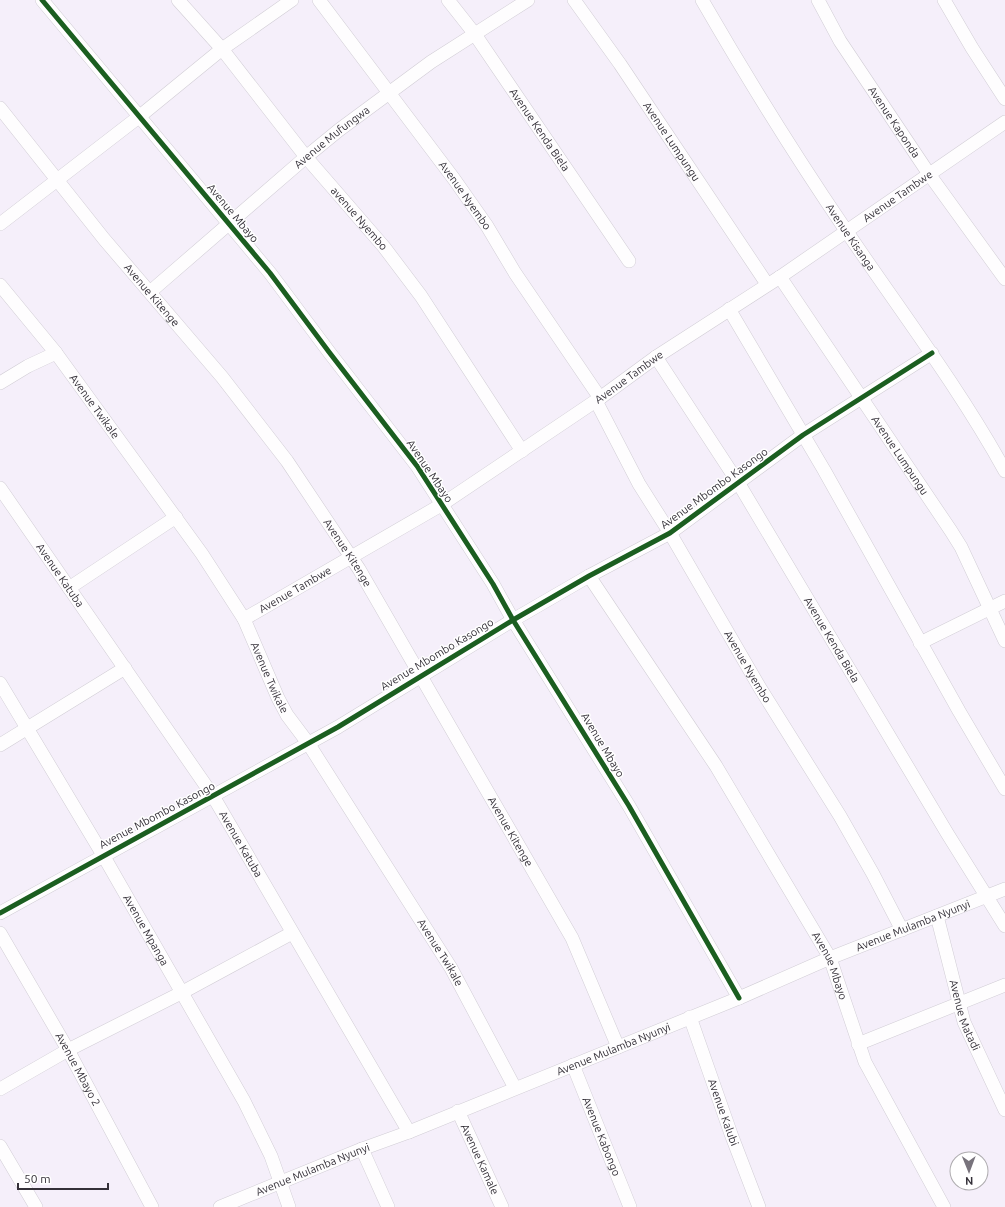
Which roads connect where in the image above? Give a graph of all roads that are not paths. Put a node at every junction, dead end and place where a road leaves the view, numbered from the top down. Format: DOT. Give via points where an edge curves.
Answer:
graph roads {
  1 [pos="42,0"];
  2 [pos="178,0"];
  3 [pos="292,0"];
  4 [pos="319,0"];
  5 [pos="448,0"];
  6 [pos="528,0"];
  7 [pos="574,0"];
  8 [pos="702,0"];
  9 [pos="818,0"];
  10 [pos="944,0"];
  11 [pos="474,33"];
  12 [pos="222,49"];
  13 [pos="390,93"];
  14 [pos="1005,99"];
  15 [pos="0,108"];
  16 [pos="140,116"];
  17 [pos="1005,122"];
  18 [pos="306,157"];
  19 [pos="929,174"];
  20 [pos="57,179"];
  21 [pos="229,223"];
  22 [pos="0,224"];
  23 [pos="846,230"];
  24 [pos="629,261"];
  25 [pos="780,277"];
  26 [pos="1005,279"];
  27 [pos="767,284"];
  28 [pos="0,285"];
  29 [pos="150,292"];
  30 [pos="728,309"];
  31 [pos="56,353"];
  32 [pos="932,353"];
  33 [pos="656,357"];
  34 [pos="0,383"];
  35 [pos="861,398"];
  36 [pos="598,399"];
  37 [pos="803,435"];
  38 [pos="522,451"];
  39 [pos="1005,471"];
  40 [pos="739,484"];
  41 [pos="0,488"];
  42 [pos="441,504"];
  43 [pos="176,518"];
  44 [pos="670,533"];
  45 [pos="352,558"];
  46 [pos="589,576"];
  47 [pos="69,588"];
  48 [pos="1005,601"];
  49 [pos="989,609"];
  50 [pos="244,619"];
  51 [pos="513,620"];
  52 [pos="1005,641"];
  53 [pos="920,643"];
  54 [pos="125,668"];
  55 [pos="421,674"];
  56 [pos="0,683"];
  57 [pos="26,728"];
  58 [pos="308,743"];
  59 [pos="0,745"];
  60 [pos="1005,789"];
  61 [pos="213,796"];
  62 [pos="103,855"];
  63 [pos="1005,888"];
  64 [pos="987,896"];
  65 [pos="0,913"];
  66 [pos="937,916"];
  67 [pos="1005,926"];
  68 [pos="902,930"];
  69 [pos="0,933"];
  70 [pos="292,933"];
  71 [pos="830,958"];
  72 [pos="1005,985"];
  73 [pos="181,993"];
  74 [pos="739,998"];
  75 [pos="959,1003"];
  76 [pos="690,1017"];
  77 [pos="858,1044"];
  78 [pos="618,1047"];
  79 [pos="68,1050"];
  80 [pos="573,1065"];
  81 [pos="515,1088"];
  82 [pos="0,1089"];
  83 [pos="1005,1110"];
  84 [pos="458,1111"];
  85 [pos="409,1132"];
  86 [pos="0,1146"];
  87 [pos="362,1149"];
  88 [pos="279,1184"];
  89 [pos="36,1207"];
  90 [pos="152,1207"];
  91 [pos="220,1207"];
  92 [pos="289,1207"];
  93 [pos="388,1207"];
  94 [pos="502,1207"];
  95 [pos="630,1207"];
  96 [pos="760,1207"];
  97 [pos="944,1207"];
  1 -- 16 [label="street, Avenue Mbayo"];
  2 -- 12 [label="street, avenue Nyembo"];
  3 -- 12 [label="street"];
  4 -- 13 [label="street, Avenue Nyembo"];
  5 -- 11 [label="street, Avenue Kenda Biela"];
  6 -- 11 [label="street, Avenue Mufungwa"];
  7 -- 27 [label="street, Avenue Lumpungu" via="620,64"];
  8 -- 23 [label="street, Avenue Kisanga" via="809,176"];
  9 -- 19 [label="street, Avenue Kaponda" via="840,41"];
  10 -- 14 [label="street"];
  11 -- 13 [label="street, Avenue Mufungwa"];
  11 -- 24 [label="street, Avenue Kenda Biela"];
  12 -- 16 [label="street"];
  12 -- 18 [label="street, avenue Nyembo"];
  13 -- 18 [label="street, Avenue Mufungwa"];
  13 -- 36 [label="street, Avenue Nyembo" via="487,226 514,273"];
  15 -- 20 [label="street, Avenue Kitenge"];
  16 -- 20 [label="street"];
  16 -- 21 [label="street, Avenue Mbayo"];
  17 -- 19 [label="street, Avenue Tambwe"];
  18 -- 21 [label="street, Avenue Mufungwa"];
  18 -- 38 [label="street, avenue Nyembo" via="384,247 421,296"];
  19 -- 23 [label="street, Avenue Tambwe"];
  19 -- 26 [label="street, Avenue Kaponda"];
  20 -- 22 [label="street"];
  20 -- 29 [label="street, Avenue Kitenge"];
  21 -- 29 [label="street, Avenue Mufungwa"];
  21 -- 42 [label="street, Avenue Mbayo" via="417,466"];
  23 -- 25 [label="street, Avenue Tambwe"];
  23 -- 32 [label="street, Avenue Kisanga"];
  25 -- 27 [label="street, Avenue Tambwe"];
  25 -- 35 [label="street, Avenue Lumpungu"];
  27 -- 30 [label="street, Avenue Tambwe"];
  28 -- 31 [label="street, Avenue Twikale"];
  29 -- 45 [label="street, Avenue Kitenge" via="222,377 287,461"];
  30 -- 33 [label="street, Avenue Tambwe"];
  30 -- 37 [label="street"];
  31 -- 34 [label="street"];
  31 -- 43 [label="street, Avenue Twikale"];
  32 -- 35 [label="street, Avenue Mbombo Kasongo"];
  32 -- 39 [label="street, Avenue Kisanga"];
  33 -- 36 [label="street, Avenue Tambwe"];
  33 -- 40 [label="street, Avenue Kenda Biela"];
  35 -- 37 [label="street, Avenue Mbombo Kasongo"];
  35 -- 49 [label="street, Avenue Lumpungu" via="958,542"];
  36 -- 38 [label="street, Avenue Tambwe"];
  36 -- 44 [label="street, Avenue Nyembo" via="639,484"];
  37 -- 40 [label="street, Avenue Mbombo Kasongo"];
  37 -- 53 [label="street"];
  38 -- 42 [label="street, Avenue Tambwe"];
  40 -- 44 [label="street, Avenue Mbombo Kasongo"];
  40 -- 64 [label="street, Avenue Kenda Biela"];
  41 -- 47 [label="street, Avenue Katuba"];
  42 -- 45 [label="street, Avenue Tambwe"];
  42 -- 51 [label="street, Avenue Mbayo" via="494,584"];
  43 -- 47 [label="street"];
  43 -- 50 [label="street, Avenue Twikale"];
  44 -- 46 [label="street, Avenue Mbombo Kasongo"];
  44 -- 68 [label="street, Avenue Nyembo" via="760,688 874,874"];
  45 -- 50 [label="street, Avenue Tambwe"];
  45 -- 55 [label="street, Avenue Kitenge"];
  46 -- 51 [label="street, Avenue Mbombo Kasongo"];
  46 -- 71 [label="street, Avenue Mbayo" via="716,766"];
  47 -- 54 [label="street, Avenue Katuba"];
  48 -- 49 [label="street"];
  49 -- 52 [label="street, Avenue Lumpungu"];
  49 -- 53 [label="street"];
  50 -- 58 [label="street, Avenue Twikale" via="278,698"];
  51 -- 55 [label="street, Avenue Mbombo Kasongo"];
  51 -- 74 [label="street, Avenue Mbayo" via="629,806"];
  53 -- 60 [label="street"];
  54 -- 57 [label="street"];
  54 -- 61 [label="street, Avenue Katuba"];
  55 -- 58 [label="street, Avenue Mbombo Kasongo"];
  55 -- 78 [label="street, Avenue Kitenge" via="572,938"];
  56 -- 57 [label="street, Avenue Mpanga"];
  57 -- 59 [label="street"];
  57 -- 62 [label="street, Avenue Mpanga"];
  58 -- 61 [label="street, Avenue Mbombo Kasongo"];
  58 -- 81 [label="street, Avenue Twikale" via="451,968"];
  61 -- 62 [label="street, Avenue Mbombo Kasongo"];
  61 -- 70 [label="street, Avenue Katuba"];
  62 -- 65 [label="street, Avenue Mbombo Kasongo"];
  62 -- 73 [label="street, Avenue Mpanga"];
  63 -- 64 [label="street, Avenue Mulamba Nyunyi"];
  64 -- 66 [label="street, Avenue Mulamba Nyunyi"];
  64 -- 67 [label="street, Avenue Kenda Biela"];
  66 -- 68 [label="street, Avenue Mulamba Nyunyi"];
  66 -- 75 [label="street, Avenue Matadi"];
  68 -- 71 [label="street, Avenue Mulamba Nyunyi"];
  69 -- 79 [label="street, Avenue Mbayo 2"];
  70 -- 73 [label="street"];
  70 -- 85 [label="street, Avenue Katuba"];
  71 -- 74 [label="street, Avenue Mulamba Nyunyi"];
  71 -- 77 [label="street, Avenue Mbayo"];
  72 -- 75 [label="street"];
  73 -- 79 [label="street"];
  73 -- 88 [label="street, Avenue Mpanga" via="244,1101 271,1156"];
  74 -- 76 [label="street, Avenue Mulamba Nyunyi"];
  75 -- 77 [label="street"];
  75 -- 83 [label="street, Avenue Matadi" via="964,1022"];
  76 -- 78 [label="street, Avenue Mulamba Nyunyi"];
  76 -- 96 [label="street, Avenue Kalubi" via="728,1126"];
  77 -- 97 [label="street, Avenue Mbayo" via="865,1062"];
  78 -- 80 [label="street, Avenue Mulamba Nyunyi"];
  79 -- 82 [label="street"];
  79 -- 90 [label="street, Avenue Mbayo 2"];
  80 -- 81 [label="street, Avenue Mulamba Nyunyi"];
  80 -- 95 [label="street, Avenue Kabongo"];
  81 -- 84 [label="street, Avenue Mulamba Nyunyi"];
  84 -- 85 [label="street, Avenue Mulamba Nyunyi"];
  84 -- 94 [label="street, Avenue Kamale"];
  85 -- 87 [label="street, Avenue Mulamba Nyunyi"];
  86 -- 89 [label="street"];
  87 -- 88 [label="street, Avenue Mulamba Nyunyi"];
  87 -- 93 [label="street"];
  88 -- 91 [label="street, Avenue Mulamba Nyunyi"];
  88 -- 92 [label="street, Avenue Mpanga"];
}
